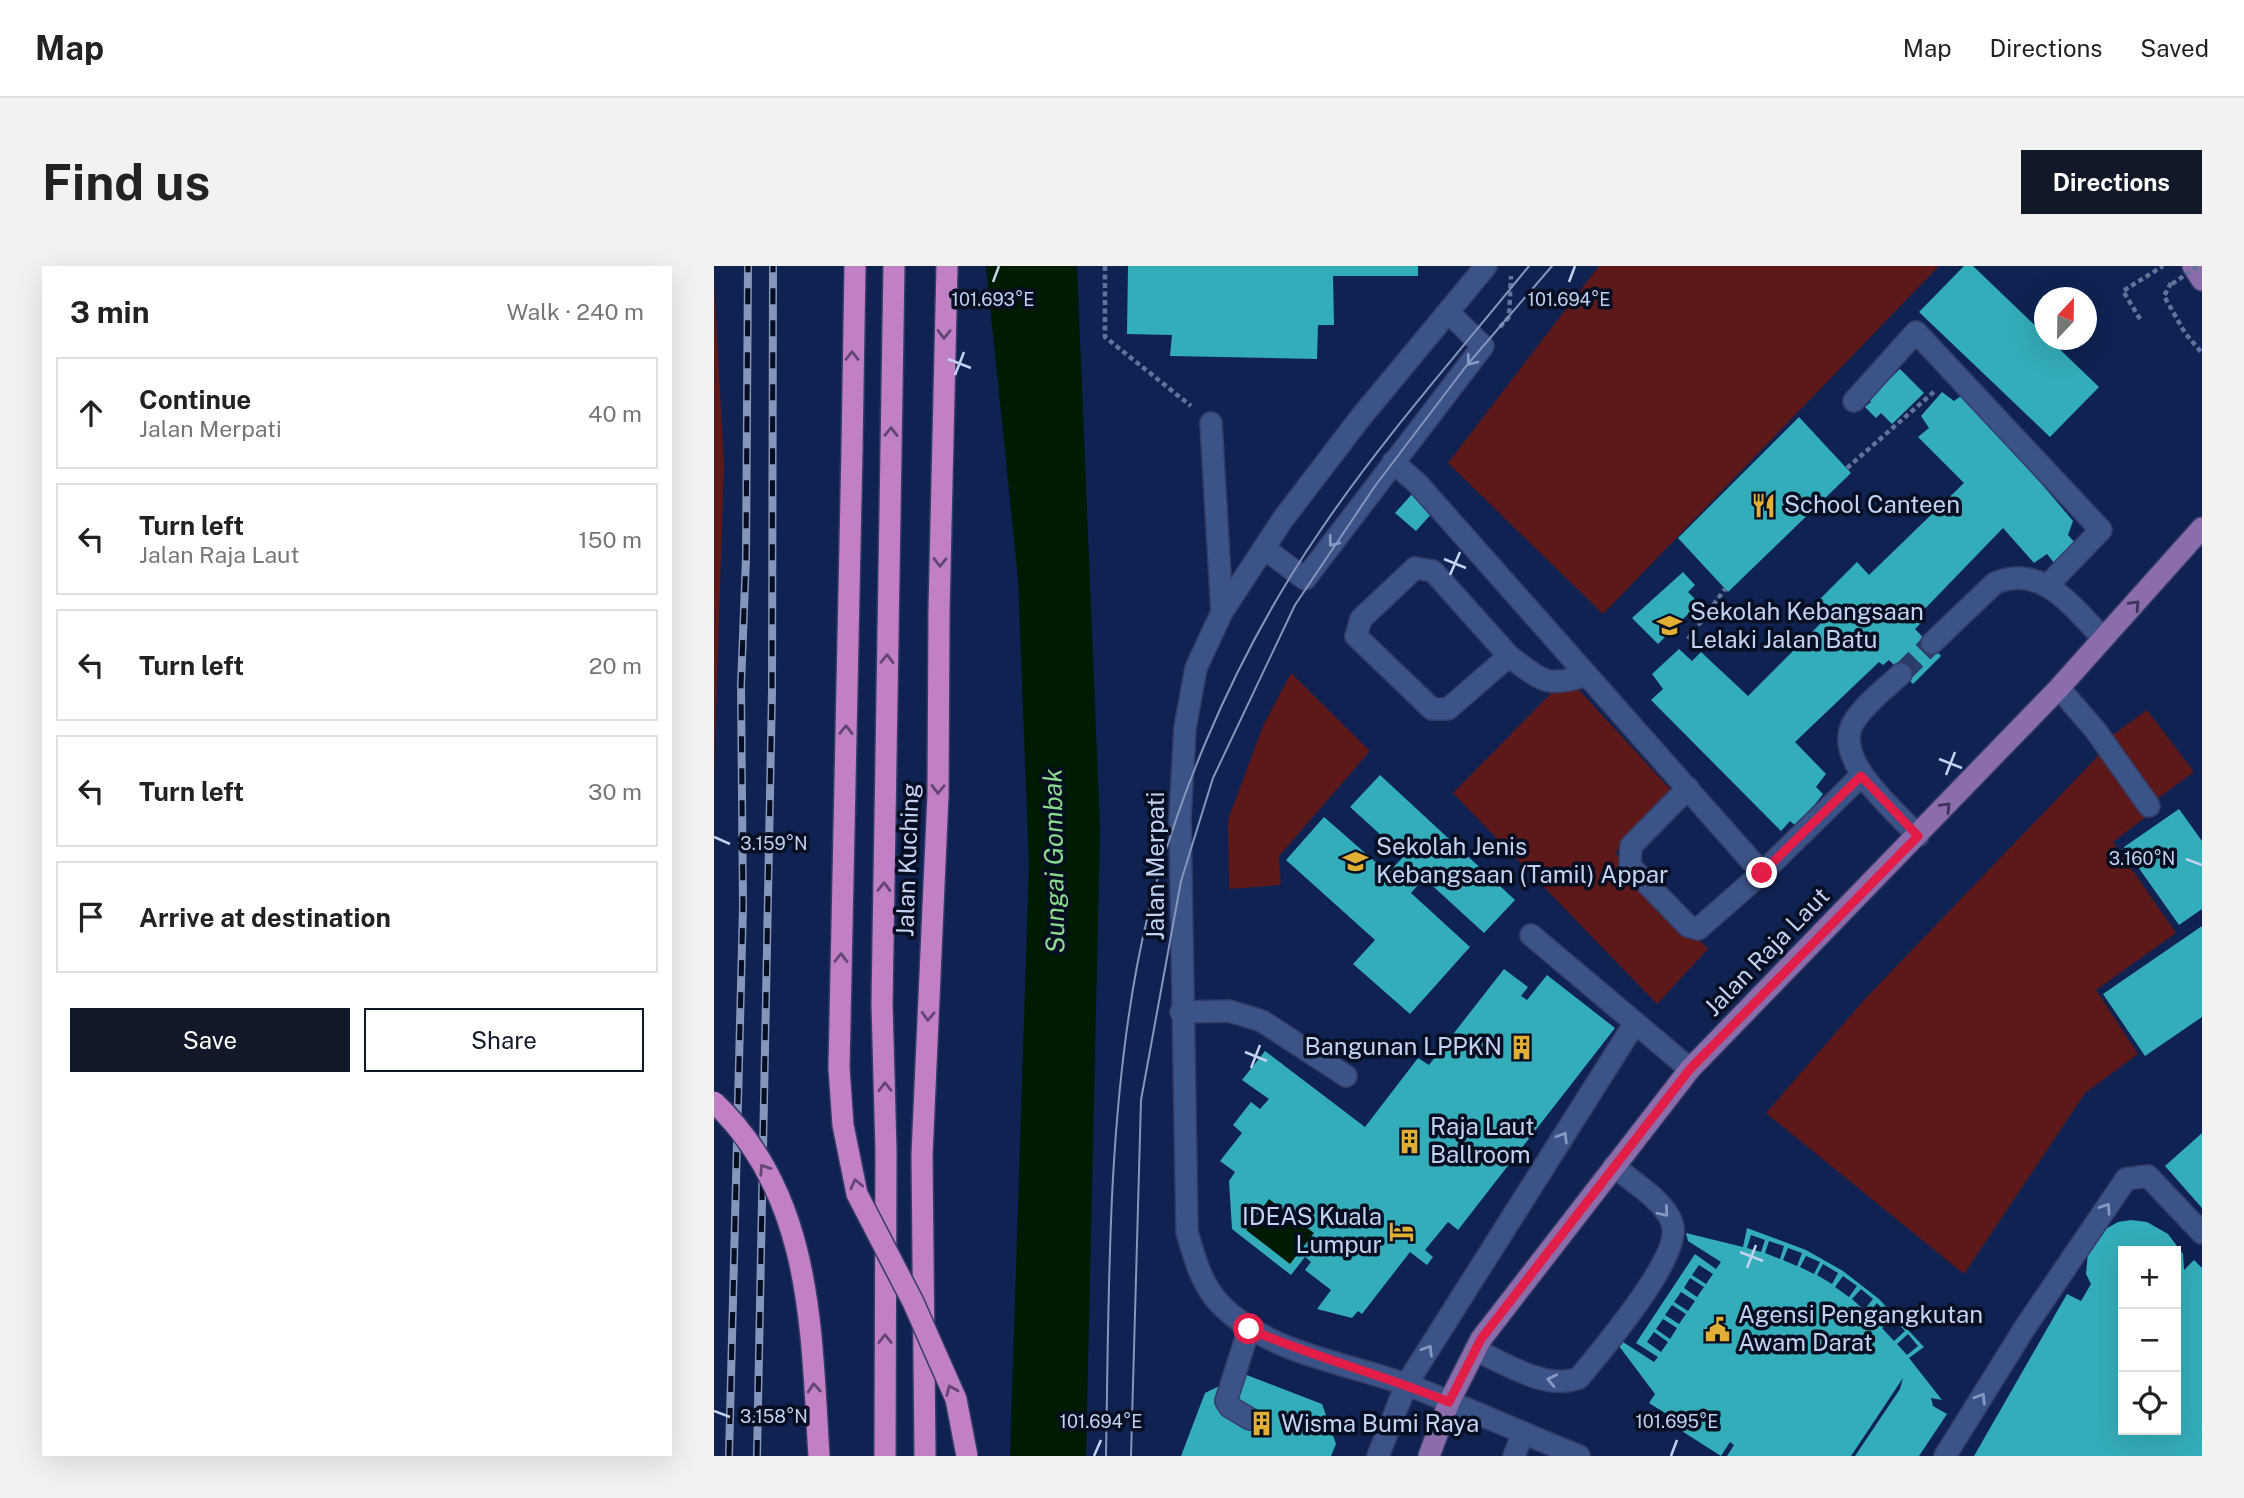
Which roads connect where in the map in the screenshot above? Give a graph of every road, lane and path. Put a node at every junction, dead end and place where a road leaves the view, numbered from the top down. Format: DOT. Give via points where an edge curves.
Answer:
graph roads {
  1 [pos="855,266"];
  2 [pos="894,266"];
  3 [pos="947,266"];
  4 [pos="1105,266"];
  5 [pos="1486,266"];
  6 [pos="1511,266"];
  7 [pos="2163,266"];
  8 [pos="2195,266"];
  9 [pos="2202,280"];
  10 [pos="2172,284"];
  11 [pos="1448,312"];
  12 [pos="2140,319"];
  13 [pos="1483,346"];
  14 [pos="2202,353"];
  15 [pos="1951,365"];
  16 [pos="1854,401"];
  17 [pos="1211,422"];
  18 [pos="1393,462"];
  19 [pos="1847,468"];
  20 [pos="2202,528"];
  21 [pos="1264,548"];
  22 [pos="2048,585"];
  23 [pos="1725,589"];
  24 [pos="1222,612"];
  25 [pos="2104,638"];
  26 [pos="1688,639"];
  27 [pos="1931,643"];
  28 [pos="1508,656"];
  29 [pos="1901,674"];
  30 [pos="1587,675"];
  31 [pos="2059,688"];
  32 [pos="1861,776"];
  33 [pos="1688,788"];
  34 [pos="2149,806"];
  35 [pos="1918,836"];
  36 [pos="1762,873"];
  37 [pos="1531,935"];
  38 [pos="1181,1013"];
  39 [pos="1635,1023"];
  40 [pos="1690,1069"];
  41 [pos="1346,1076"];
  42 [pos="714,1102"];
  43 [pos="1614,1166"];
  44 [pos="2202,1233"];
  45 [pos="1249,1329"];
  46 [pos="1475,1350"];
  47 [pos="1406,1385"];
  48 [pos="1449,1402"];
  49 [pos="1250,1419"];
  50 [pos="1523,1433"];
  51 [pos="818,1456"];
  52 [pos="885,1456"];
  53 [pos="925,1456"];
  54 [pos="967,1456"];
  55 [pos="1378,1456"];
  56 [pos="1430,1456"];
  57 [pos="1514,1456"];
  58 [pos="1579,1456"];
  59 [pos="1945,1456"];
  54 -- 1 [label="highway, one-way, bridge" via="956,1399 858,1194 844,1125 839,1068"];
  52 -- 2 [label="highway, Jalan Kuching, one-way" via="882,1004"];
  3 -- 53 [label="highway, Jalan Kuching, one-way" via="938,795 922,1155"];
  4 -- 17 [label="path" via="1105,337"];
  5 -- 11 [label="street, Jalan Merpati"];
  6 -- 13 [label="path" via="1508,317"];
  7 -- 10 [label="path"];
  7 -- 12 [label="path" via="2123,291"];
  8 -- 9 [label="main road"];
  8 -- 10 [label="path, bridge"];
  10 -- 14 [label="path" via="2164,296"];
  11 -- 13 [label="street"];
  11 -- 21 [label="street, Jalan Merpati" via="1361,417"];
  13 -- 18 [label="street, one-way"];
  15 -- 16 [label="street" via="1916,332"];
  15 -- 19 [label="path" via="1932,387 1937,391"];
  15 -- 22 [label="street" via="2101,530"];
  17 -- 24 [label="street"];
  18 -- 21 [label="street, one-way" via="1305,579"];
  18 -- 30 [label="street" via="1417,483"];
  25 -- 20 [label="main road, Jalan Raja Laut, one-way"];
  21 -- 24 [label="street, Jalan Merpati"];
  22 -- 25 [label="street"];
  22 -- 27 [label="street" via="2025,577 1995,583"];
  23 -- 26 [label="path"];
  24 -- 38 [label="street, Jalan Merpati" via="1196,667 1185,728 1180,818"];
  25 -- 31 [label="main road, Jalan Raja Laut"];
  28 -- 28 [label="street" via="1433,571 1423,568 1415,568 1357,627 1356,636 1432,709 1441,712"];
  28 -- 30 [label="street" via="1536,677 1559,684"];
  29 -- 32 [label="street" via="1853,721 1851,755"];
  30 -- 33 [label="street"];
  31 -- 34 [label="street"];
  35 -- 31 [label="main road, Jalan Raja Laut, one-way"];
  32 -- 35 [label="street"];
  32 -- 36 [label="street"];
  33 -- 36 [label="street"];
  33 -- 36 [label="street" via="1631,846 1630,866 1688,926 1698,929"];
  35 -- 40 [label="main road, Jalan Raja Laut"];
  37 -- 39 [label="street"];
  38 -- 41 [label="street" via="1229,1011 1262,1021"];
  38 -- 45 [label="street, Jalan Merpati" via="1187,1232 1198,1271 1222,1306"];
  39 -- 40 [label="street"];
  47 -- 39 [label="street, one-way"];
  40 -- 43 [label="main road, Jalan Raja Laut"];
  51 -- 42 [label="highway, one-way, bridge" via="808,1293 795,1242 779,1193"];
  43 -- 46 [label="main road, Jalan Raja Laut"];
  43 -- 46 [label="street, one-way" via="1668,1214 1674,1227 1672,1240 1637,1308 1579,1378 1566,1383 1548,1381"];
  59 -- 44 [label="street, one-way" via="2126,1179 2148,1176"];
  45 -- 47 [label="street, Jalan Merpati"];
  45 -- 49 [label="street" via="1226,1401"];
  46 -- 48 [label="main road, Jalan Raja Laut"];
  47 -- 48 [label="street, Jalan Merpati"];
  47 -- 55 [label="street"];
  48 -- 50 [label="street, Jalan Merpati"];
  48 -- 56 [label="main road, Jalan Raja Laut"];
  50 -- 57 [label="street"];
  50 -- 58 [label="street, Jalan Merpati"];
}
